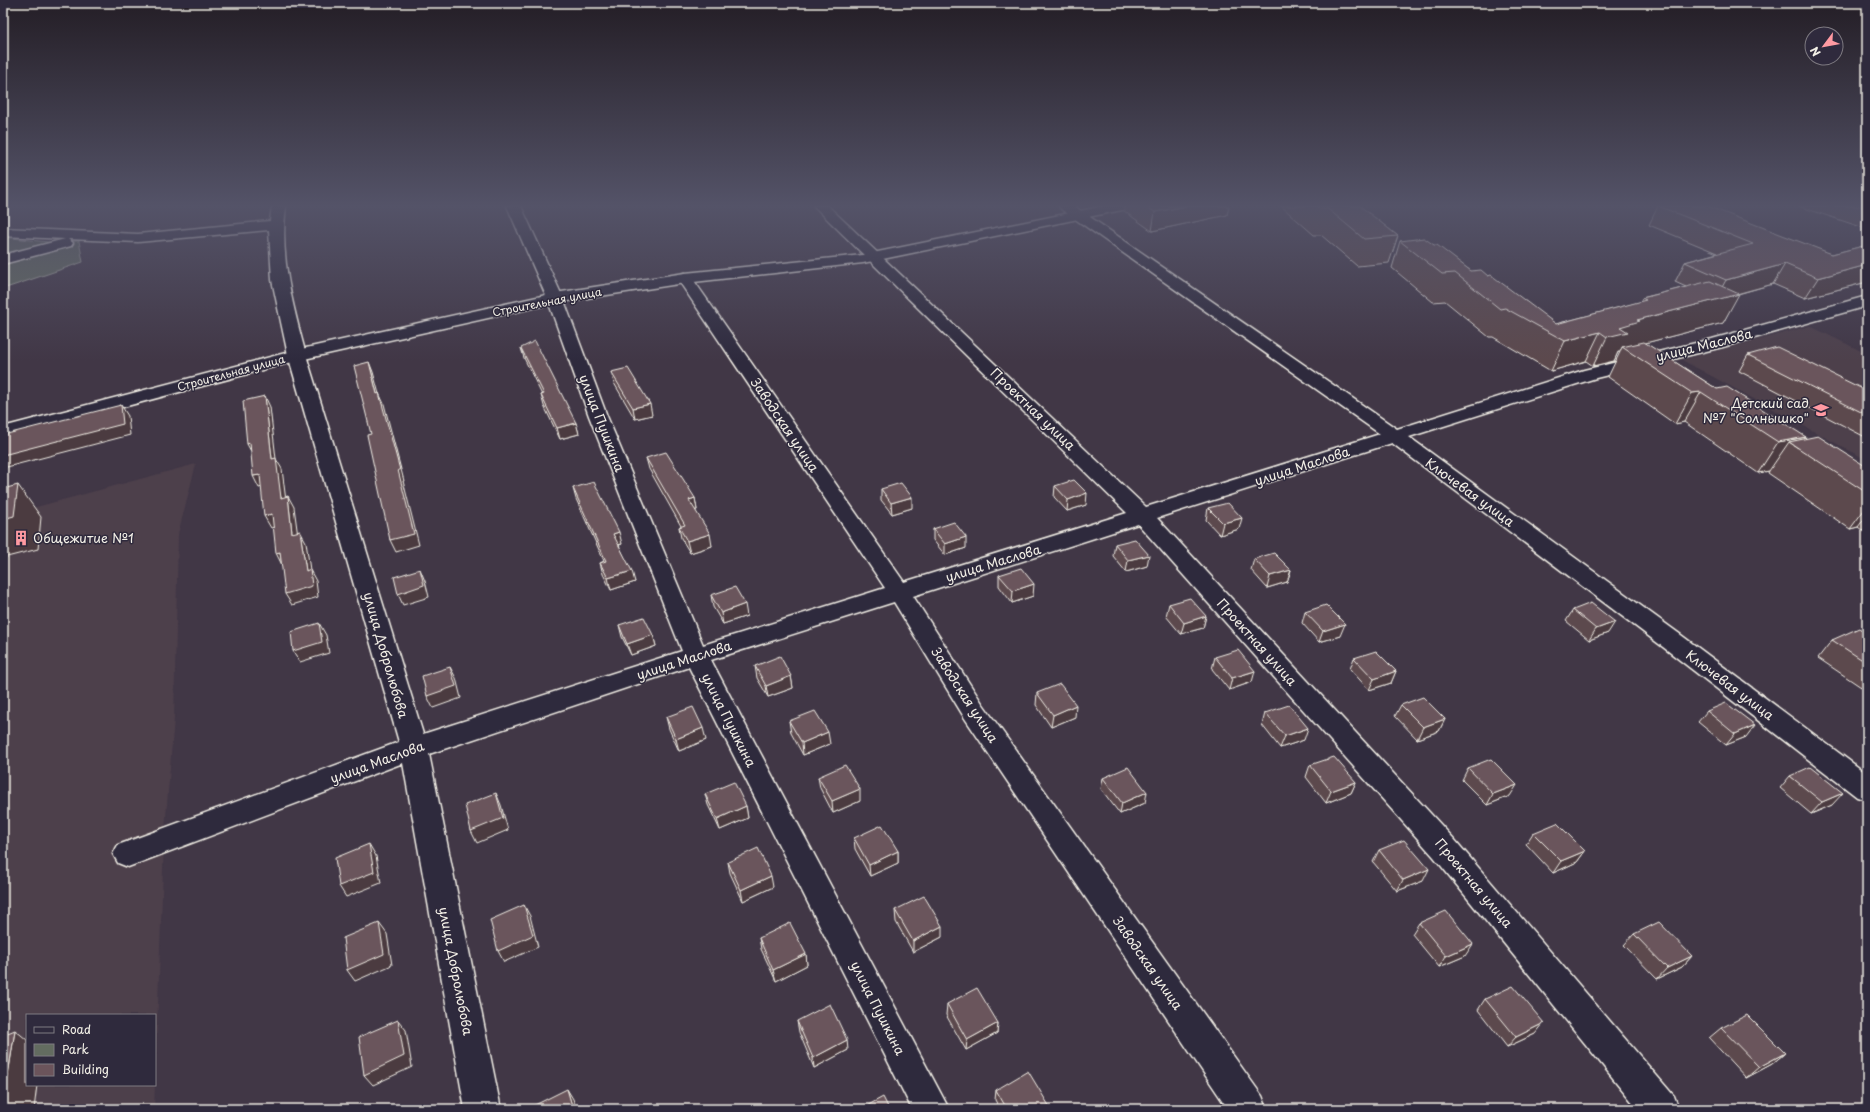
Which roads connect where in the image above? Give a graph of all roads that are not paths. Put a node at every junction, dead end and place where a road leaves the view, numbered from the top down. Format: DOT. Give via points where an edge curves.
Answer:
graph roads {
  1 [pos="280,258"];
  2 [pos="537,258"];
  3 [pos="866,258"];
  4 [pos="875,258"];
  5 [pos="1140,258"];
  6 [pos="685,278"];
  7 [pos="555,298"];
  8 [pos="1867,301"];
  9 [pos="297,354"];
  10 [pos="3,433"];
  11 [pos="1395,436"];
  12 [pos="1143,516"];
  13 [pos="899,592"];
  14 [pos="696,656"];
  15 [pos="414,748"];
  16 [pos="1867,789"];
  17 [pos="128,854"];
  18 [pos="482,1109"];
  19 [pos="931,1109"];
  20 [pos="1249,1109"];
  21 [pos="1661,1109"];
  1 -- 9 [label="street, улица Добролюбова" via="282,290"];
  2 -- 7 [label="street, улица Пушкина"];
  3 -- 6 [label="street, Строительная улица"];
  4 -- 12 [label="street, Проектная улица"];
  5 -- 11 [label="street, Ключевая улица"];
  6 -- 7 [label="street, Строительная улица"];
  6 -- 13 [label="street, Заводская улица"];
  7 -- 9 [label="street, Строительная улица"];
  7 -- 14 [label="street, улица Пушкина" via="598,416"];
  8 -- 11 [label="street, улица Маслова" via="1717,343 1590,374"];
  9 -- 10 [label="street, Строительная улица"];
  9 -- 15 [label="street, улица Добролюбова"];
  11 -- 12 [label="street, улица Маслова"];
  11 -- 16 [label="street, Ключевая улица"];
  12 -- 13 [label="street, улица Маслова"];
  12 -- 21 [label="street, Проектная улица" via="1444,848"];
  13 -- 14 [label="street, улица Маслова"];
  13 -- 20 [label="street, Заводская улица" via="973,710"];
  14 -- 15 [label="street, улица Маслова"];
  14 -- 19 [label="street, улица Пушкина"];
  15 -- 17 [label="street, улица Маслова"];
  15 -- 18 [label="street, улица Добролюбова"];
}
